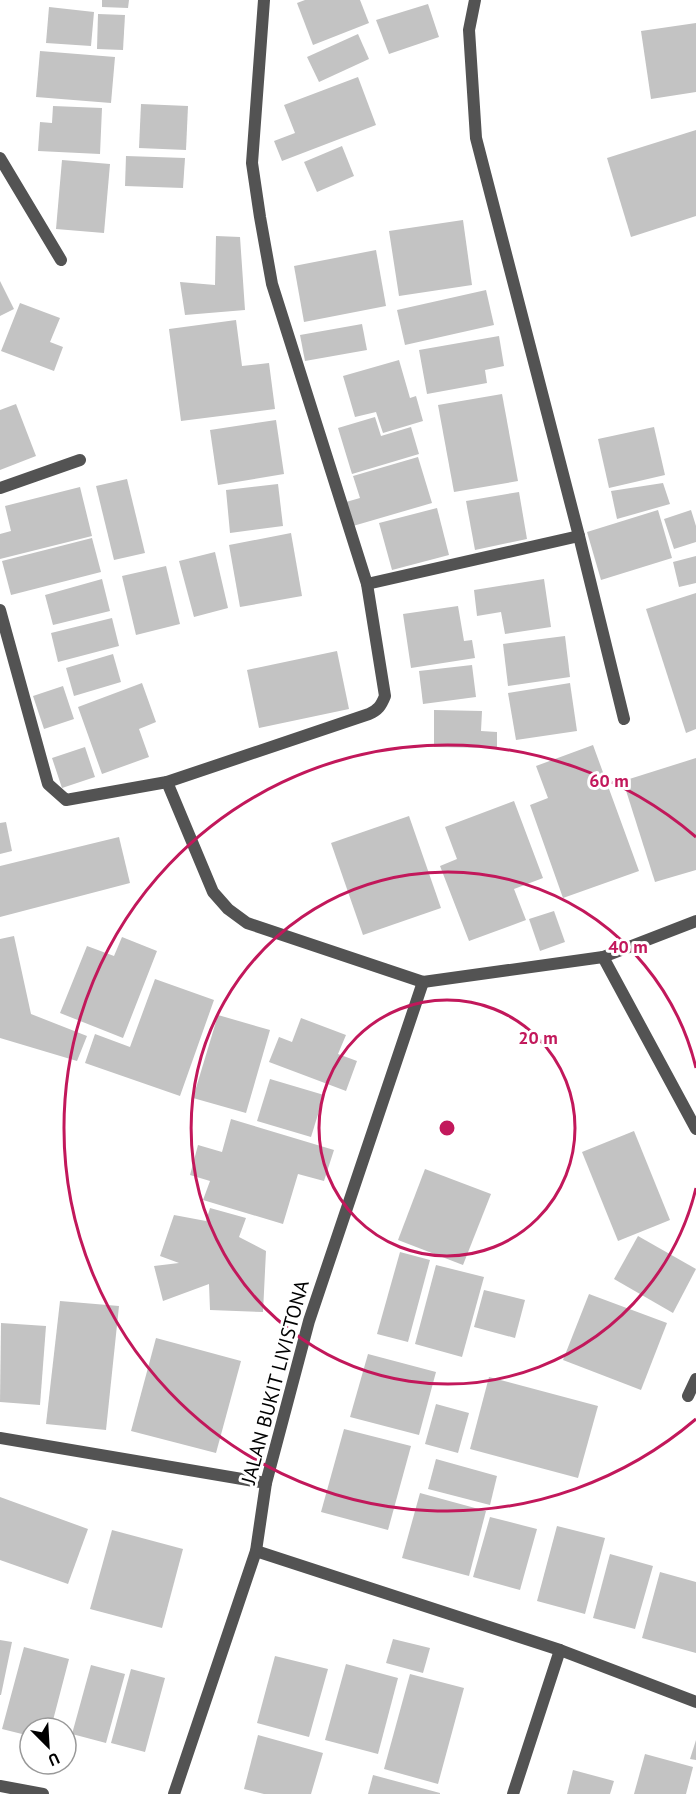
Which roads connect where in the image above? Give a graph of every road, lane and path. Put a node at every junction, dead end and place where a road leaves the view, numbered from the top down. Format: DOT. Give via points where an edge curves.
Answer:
graph roads {
  1 [pos="264,0"];
  2 [pos="475,0"];
  3 [pos="0,158"];
  4 [pos="61,260"];
  5 [pos="80,460"];
  6 [pos="0,488"];
  7 [pos="579,536"];
  8 [pos="367,584"];
  9 [pos="0,610"];
  10 [pos="624,719"];
  11 [pos="167,782"];
  12 [pos="696,921"];
  13 [pos="603,957"];
  14 [pos="423,982"];
  15 [pos="696,1130"];
  16 [pos="696,1379"];
  17 [pos="688,1396"];
  18 [pos="0,1438"];
  19 [pos="266,1484"];
  20 [pos="256,1551"];
  21 [pos="560,1650"];
  22 [pos="696,1702"];
  23 [pos="0,1786"];
  24 [pos="43,1794"];
  25 [pos="174,1794"];
  26 [pos="513,1794"];
  1 -- 8 [label="street" via="252,163 266,251 272,284"];
  2 -- 7 [label="street" via="469,30 476,138"];
  3 -- 4 [label="street"];
  5 -- 6 [label="street"];
  7 -- 8 [label="street"];
  7 -- 10 [label="street"];
  8 -- 11 [label="street" via="385,696 377,711"];
  9 -- 11 [label="street" via="48,784 56,794 66,800"];
  11 -- 14 [label="street" via="213,892 228,909 247,923"];
  12 -- 13 [label="street"];
  13 -- 14 [label="street"];
  13 -- 15 [label="street"];
  14 -- 19 [label="street, JALAN BUKIT LIVISTONA" via="309,1321"];
  16 -- 17 [label="street"];
  18 -- 19 [label="street"];
  19 -- 20 [label="street, JALAN BUKIT LIVISTONA"];
  20 -- 21 [label="street"];
  20 -- 25 [label="street, JALAN BUKIT LIVISTONA"];
  21 -- 22 [label="street"];
  21 -- 26 [label="street"];
  23 -- 24 [label="street"];
}
